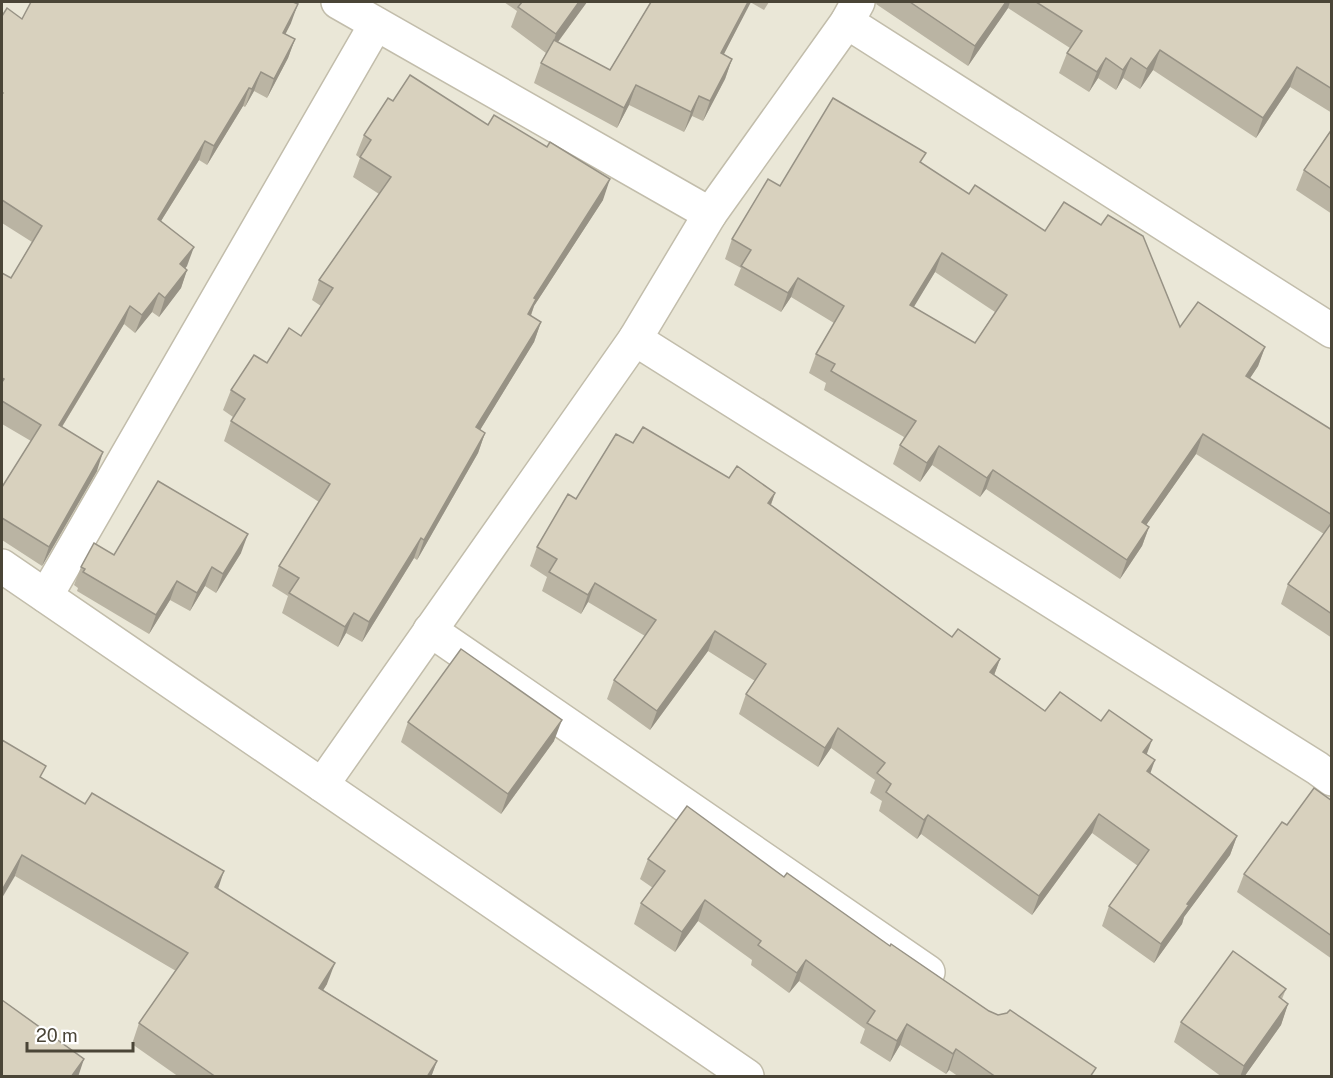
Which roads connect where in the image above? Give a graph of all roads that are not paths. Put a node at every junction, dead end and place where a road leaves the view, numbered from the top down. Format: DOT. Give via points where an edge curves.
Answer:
graph roads {
  1 [pos="338,2"];
  2 [pos="852,12"];
  3 [pos="376,24"];
  4 [pos="710,213"];
  5 [pos="1332,331"];
  6 [pos="635,339"];
  7 [pos="2,566"];
  8 [pos="46,596"];
  9 [pos="430,630"];
  10 [pos="1332,779"];
  11 [pos="322,785"];
  12 [pos="953,989"];
  13 [pos="747,1077"];
  1 -- 3 [label="street"];
  2 -- 4 [label="street"];
  2 -- 5 [label="street"];
  3 -- 4 [label="street"];
  3 -- 8 [label="street"];
  4 -- 6 [label="street"];
  6 -- 9 [label="street"];
  6 -- 10 [label="street"];
  7 -- 8 [label="street"];
  8 -- 11 [label="street"];
  9 -- 11 [label="street"];
  9 -- 12 [label="street"];
  11 -- 13 [label="street"];
}
